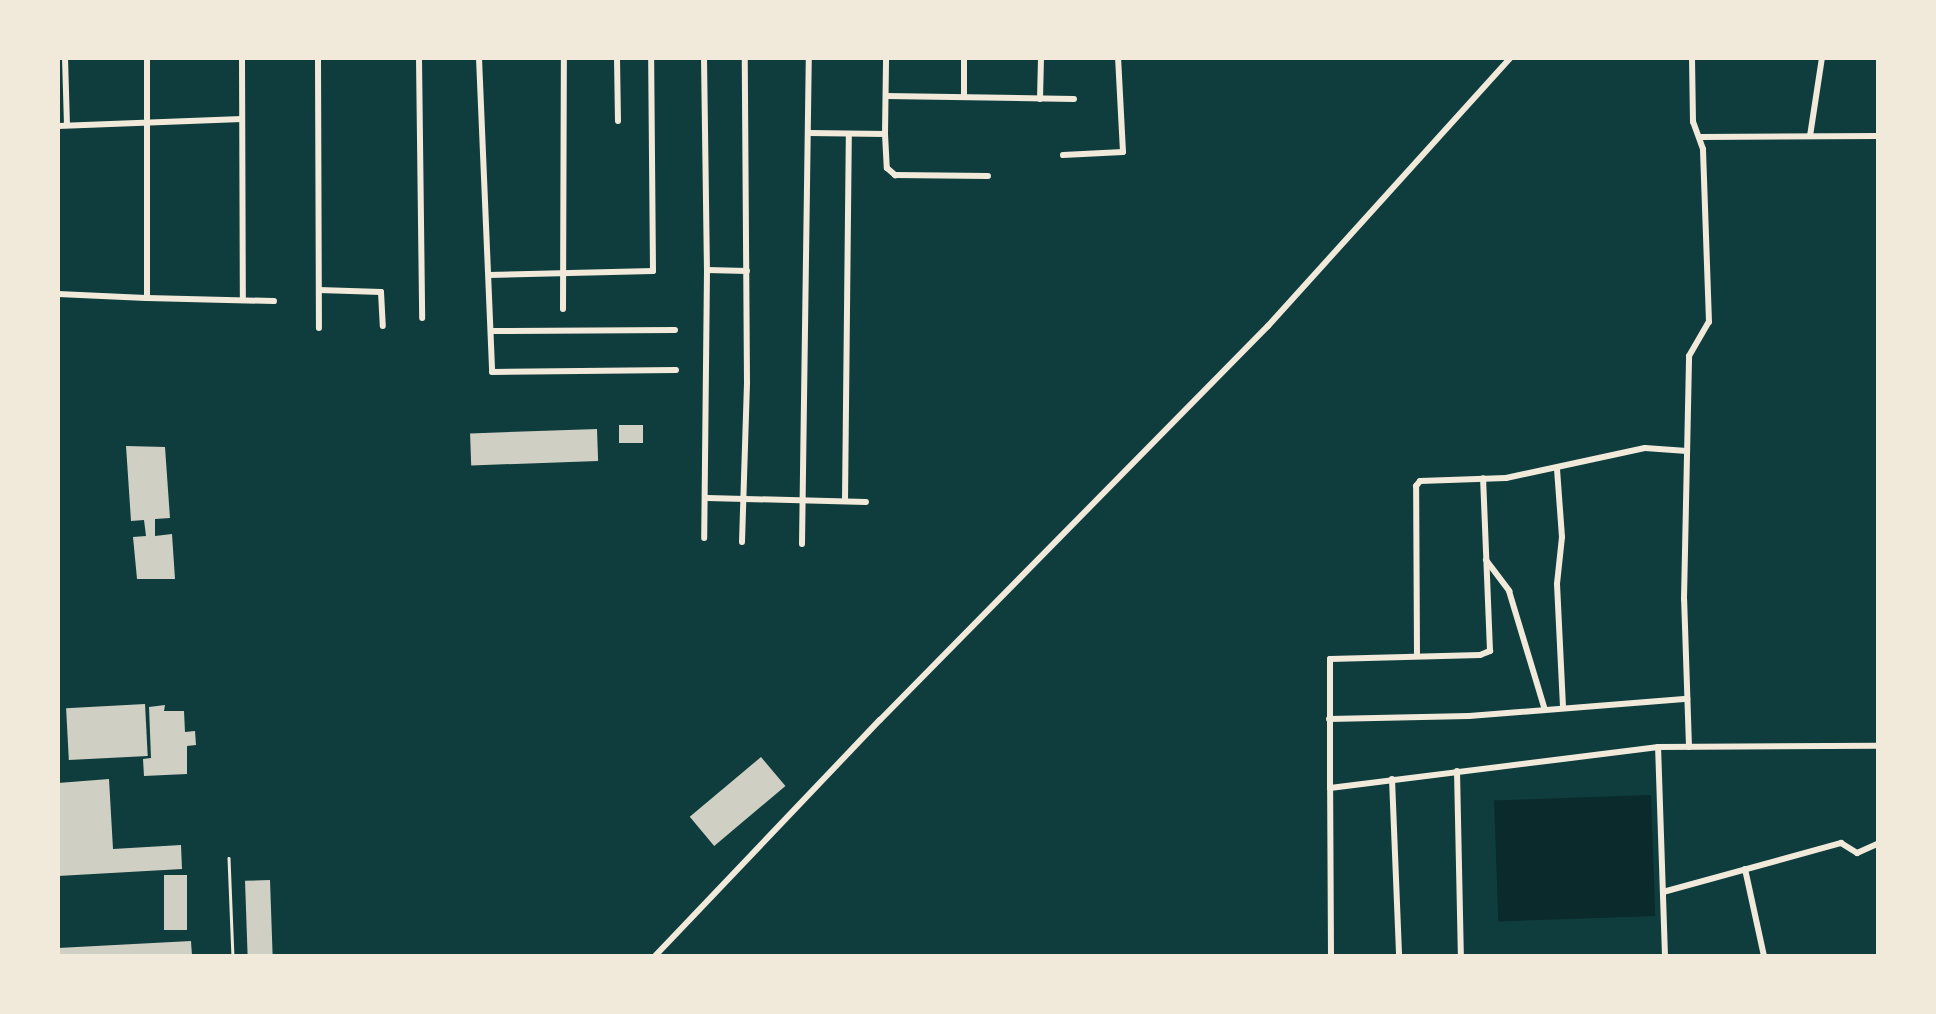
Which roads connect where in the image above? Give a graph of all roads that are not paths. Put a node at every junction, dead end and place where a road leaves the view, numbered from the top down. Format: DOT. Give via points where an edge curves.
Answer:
graph roads {
  1 [pos="64,58"];
  2 [pos="147,58"];
  3 [pos="242,58"];
  4 [pos="318,58"];
  5 [pos="419,58"];
  6 [pos="479,58"];
  7 [pos="564,58"];
  8 [pos="617,58"];
  9 [pos="650,58"];
  10 [pos="704,58"];
  11 [pos="745,58"];
  12 [pos="808,58"];
  13 [pos="886,58"];
  14 [pos="964,58"];
  15 [pos="1041,58"];
  16 [pos="1118,58"];
  17 [pos="1510,58"];
  18 [pos="1692,58"];
  19 [pos="1822,58"];
  20 [pos="886,96"];
  21 [pos="964,97"];
  22 [pos="1040,98"];
  23 [pos="1074,99"];
  24 [pos="242,119"];
  25 [pos="148,121"];
  26 [pos="618,121"];
  27 [pos="67,125"];
  28 [pos="58,126"];
  29 [pos="808,133"];
  30 [pos="849,134"];
  31 [pos="884,134"];
  32 [pos="1810,136"];
  33 [pos="1878,136"];
  34 [pos="1701,138"];
  35 [pos="1063,155"];
  36 [pos="988,176"];
  37 [pos="708,270"];
  38 [pos="747,271"];
  39 [pos="563,273"];
  40 [pos="488,275"];
  41 [pos="319,290"];
  42 [pos="58,294"];
  43 [pos="146,298"];
  44 [pos="243,300"];
  45 [pos="274,301"];
  46 [pos="563,309"];
  47 [pos="422,318"];
  48 [pos="383,326"];
  49 [pos="320,328"];
  50 [pos="674,330"];
  51 [pos="490,331"];
  52 [pos="676,370"];
  53 [pos="1687,450"];
  54 [pos="1557,469"];
  55 [pos="1482,478"];
  56 [pos="707,498"];
  57 [pos="744,498"];
  58 [pos="802,500"];
  59 [pos="846,501"];
  60 [pos="866,502"];
  61 [pos="704,538"];
  62 [pos="742,542"];
  63 [pos="802,544"];
  64 [pos="1486,560"];
  65 [pos="1417,655"];
  66 [pos="1687,699"];
  67 [pos="1563,708"];
  68 [pos="1545,710"];
  69 [pos="1329,719"];
  70 [pos="1878,746"];
  71 [pos="1658,747"];
  72 [pos="1689,747"];
  73 [pos="1457,771"];
  74 [pos="1392,779"];
  75 [pos="1330,788"];
  76 [pos="1877,844"];
  77 [pos="228,858"];
  78 [pos="1746,869"];
  79 [pos="1663,892"];
  80 [pos="233,956"];
  81 [pos="655,956"];
  82 [pos="1331,956"];
  83 [pos="1399,956"];
  84 [pos="1461,956"];
  85 [pos="1665,956"];
  86 [pos="1764,956"];
  1 -- 27 [label="street"];
  2 -- 25 [label="street"];
  3 -- 24 [label="street"];
  4 -- 41 [label="street"];
  5 -- 47 [label="street"];
  6 -- 40 [label="street"];
  7 -- 39 [label="street"];
  8 -- 26 [label="street"];
  9 -- 39 [label="street" via="653,271"];
  10 -- 37 [label="street"];
  11 -- 38 [label="street"];
  12 -- 29 [label="street"];
  13 -- 20 [label="street"];
  14 -- 21 [label="street"];
  15 -- 22 [label="street"];
  16 -- 35 [label="street" via="1123,152"];
  17 -- 81 [label="street" via="1268,326"];
  18 -- 34 [label="street" via="1693,122"];
  19 -- 32 [label="street"];
  20 -- 21 [label="street"];
  20 -- 31 [label="street"];
  21 -- 22 [label="street"];
  22 -- 23 [label="street"];
  24 -- 25 [label="street"];
  24 -- 44 [label="street"];
  25 -- 27 [label="street"];
  25 -- 43 [label="street"];
  27 -- 28 [label="street"];
  29 -- 30 [label="street"];
  29 -- 58 [label="street"];
  30 -- 31 [label="street"];
  30 -- 59 [label="street"];
  31 -- 36 [label="street" via="890,173"];
  32 -- 33 [label="street"];
  32 -- 34 [label="street"];
  34 -- 53 [label="street" via="1709,322 1689,356"];
  37 -- 38 [label="street"];
  37 -- 56 [label="street"];
  38 -- 57 [label="street"];
  39 -- 40 [label="street"];
  39 -- 46 [label="street"];
  40 -- 51 [label="street"];
  41 -- 48 [label="street" via="381,292"];
  41 -- 49 [label="street"];
  42 -- 43 [label="street"];
  43 -- 44 [label="street"];
  44 -- 45 [label="street"];
  50 -- 51 [label="street"];
  51 -- 52 [label="street" via="492,372"];
  53 -- 54 [label="street" via="1646,448"];
  53 -- 66 [label="street"];
  54 -- 55 [label="street"];
  54 -- 67 [label="street"];
  55 -- 64 [label="street"];
  55 -- 65 [label="street" via="1437,478 1416,486"];
  56 -- 57 [label="street"];
  56 -- 61 [label="street"];
  57 -- 58 [label="street"];
  57 -- 62 [label="street"];
  58 -- 59 [label="street"];
  58 -- 63 [label="street"];
  59 -- 60 [label="street"];
  64 -- 65 [label="street" via="1490,651"];
  64 -- 68 [label="street" via="1509,590"];
  65 -- 69 [label="street" via="1330,659"];
  66 -- 67 [label="street"];
  66 -- 72 [label="street"];
  67 -- 68 [label="street"];
  68 -- 69 [label="street"];
  69 -- 75 [label="street"];
  70 -- 72 [label="street"];
  71 -- 72 [label="street"];
  71 -- 73 [label="street"];
  71 -- 79 [label="street"];
  73 -- 74 [label="street"];
  73 -- 84 [label="street"];
  74 -- 75 [label="street"];
  74 -- 83 [label="street"];
  75 -- 82 [label="street"];
  76 -- 78 [label="street" via="1857,854 1840,843"];
  77 -- 80 [label="lane"];
  78 -- 79 [label="street"];
  78 -- 86 [label="street"];
  79 -- 85 [label="street"];
}
